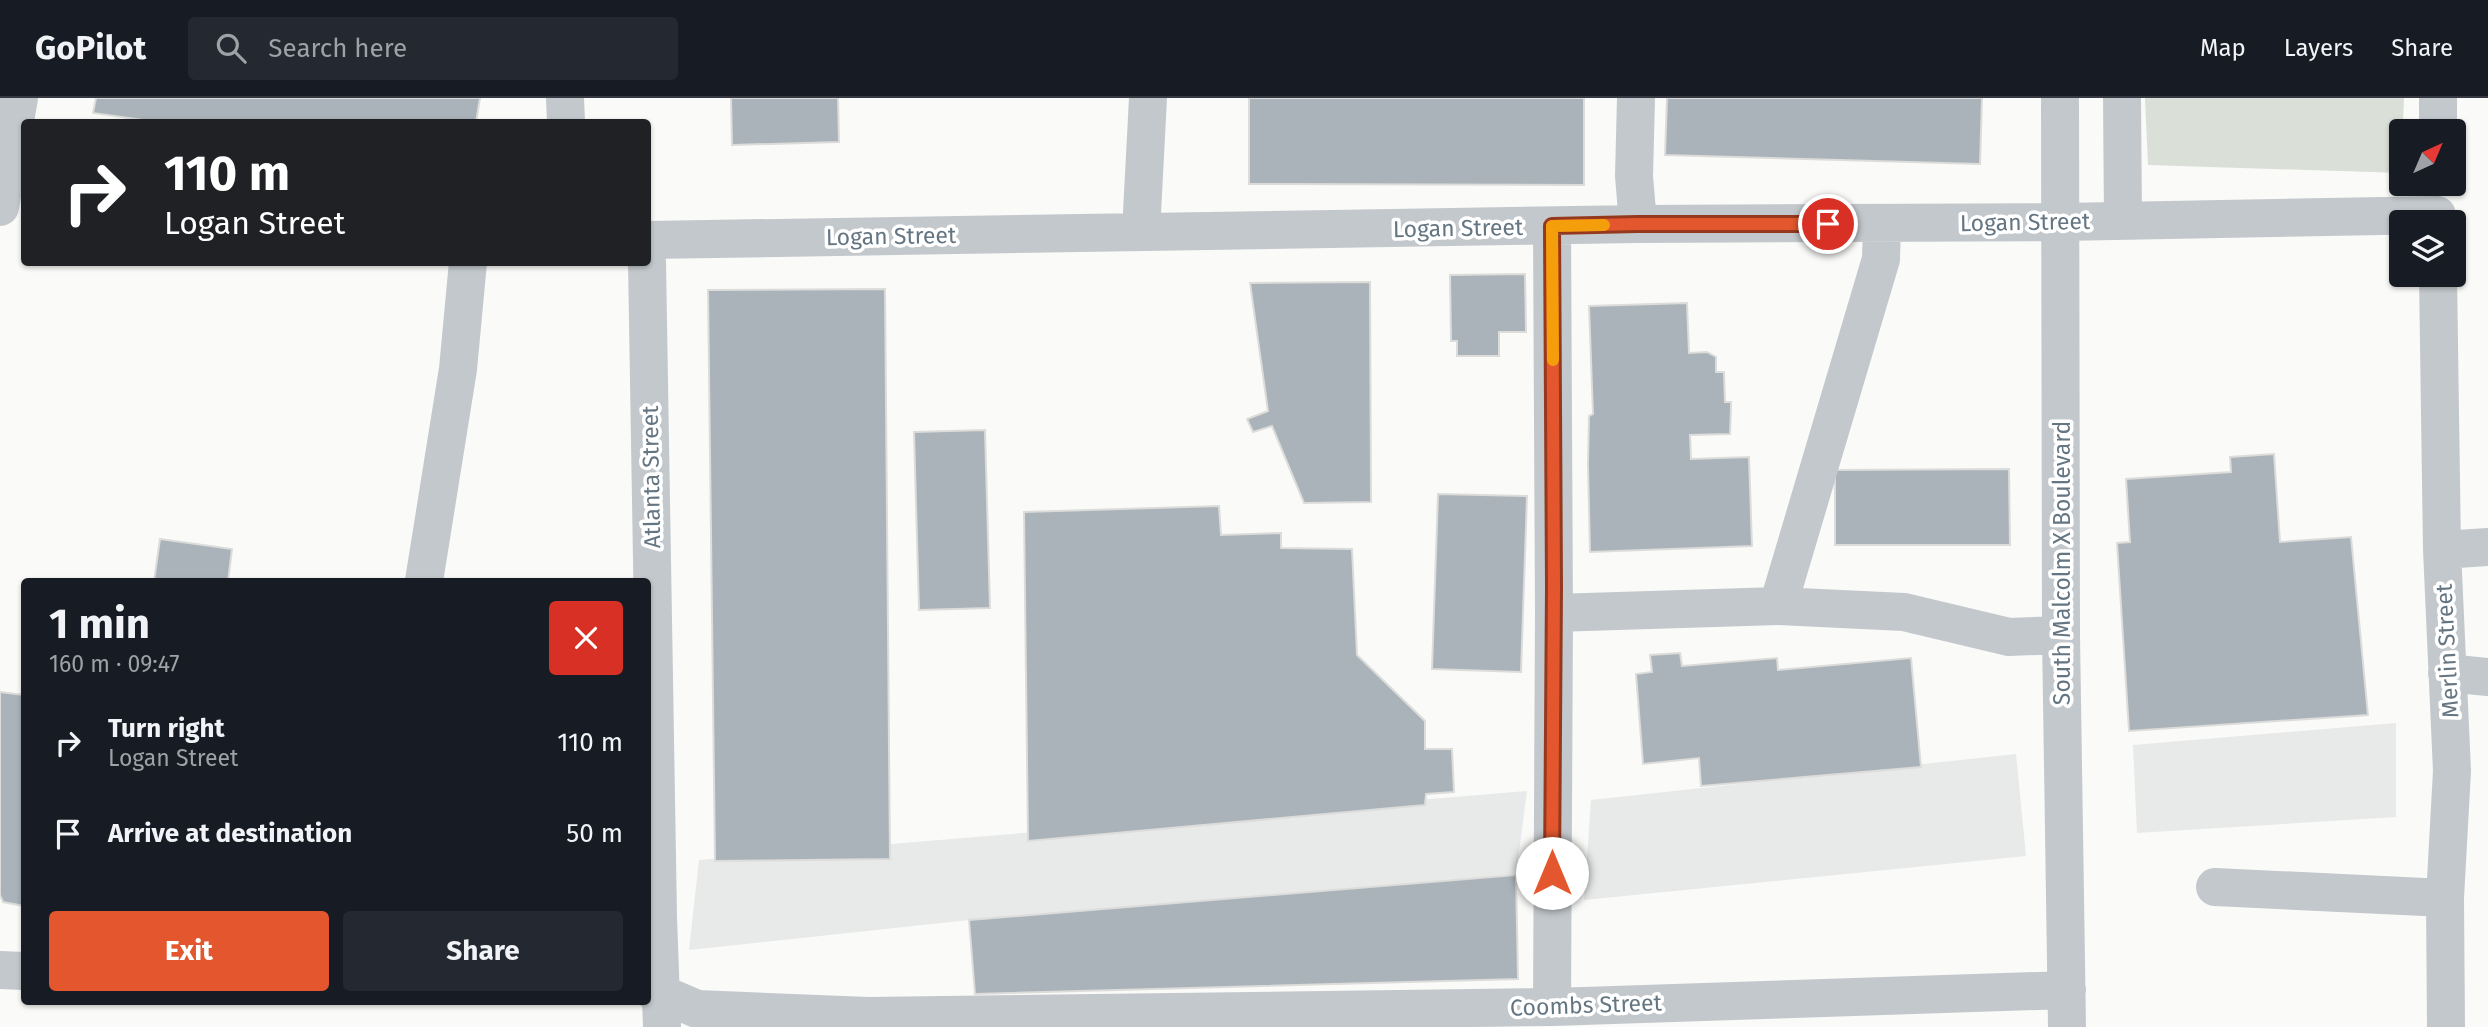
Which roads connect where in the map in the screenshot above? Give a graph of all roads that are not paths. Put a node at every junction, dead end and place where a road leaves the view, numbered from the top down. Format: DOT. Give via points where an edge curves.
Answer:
graph roads {
  1 [pos="565,98"];
  2 [pos="1148,98"];
  3 [pos="1636,98"];
  4 [pos="2060,98"];
  5 [pos="2122,98"];
  6 [pos="2438,98"];
  7 [pos="12,110"];
  8 [pos="566,119"];
  9 [pos="2438,119"];
  10 [pos="6,200"];
  11 [pos="2437,207"];
  12 [pos="2123,221"];
  13 [pos="2061,222"];
  14 [pos="1638,224"];
  15 [pos="1882,224"];
  16 [pos="1552,226"];
  17 [pos="1141,232"];
  18 [pos="651,240"];
  19 [pos="468,266"];
  20 [pos="647,266"];
  21 [pos="2438,287"];
  22 [pos="2488,547"];
  23 [pos="2442,550"];
  24 [pos="424,578"];
  25 [pos="1778,606"];
  26 [pos="1554,613"];
  27 [pos="2061,635"];
  28 [pos="2447,673"];
  29 [pos="2488,677"];
  30 [pos="2215,887"];
  31 [pos="2445,898"];
  32 [pos="0,970"];
  33 [pos="21,971"];
  34 [pos="657,1003"];
  35 [pos="1552,1007"];
  36 [pos="2067,1009"];
  37 [pos="2446,1027"];
  1 -- 8 [label="street"];
  2 -- 17 [label="street"];
  3 -- 14 [label="street"];
  4 -- 13 [label="street, South Malcolm X Boulevard"];
  5 -- 12 [label="street"];
  6 -- 9 [label="street"];
  7 -- 10 [label="street"];
  11 -- 12 [label="street, Logan Street"];
  12 -- 13 [label="street, Logan Street"];
  13 -- 15 [label="street, Logan Street"];
  13 -- 27 [label="street, South Malcolm X Boulevard"];
  14 -- 15 [label="street, Logan Street"];
  14 -- 16 [label="street, Logan Street"];
  15 -- 25 [label="street" via="1881,259"];
  16 -- 17 [label="street, Logan Street"];
  16 -- 26 [label="street"];
  17 -- 18 [label="street, Logan Street"];
  19 -- 24 [label="street" via="458,369"];
  20 -- 34 [label="street, Atlanta Street"];
  21 -- 23 [label="street, Merlin Street"];
  22 -- 23 [label="street"];
  23 -- 28 [label="street, Merlin Street"];
  25 -- 26 [label="street"];
  25 -- 27 [label="street" via="1903,612 2009,637"];
  26 -- 35 [label="street"];
  27 -- 36 [label="street, South Malcolm X Boulevard"];
  28 -- 29 [label="street"];
  28 -- 31 [label="street, Merlin Street" via="2452,771"];
  30 -- 31 [label="street"];
  31 -- 37 [label="street, Merlin Street"];
  32 -- 33 [label="street"];
  34 -- 35 [label="street, Coombs Street" via="696,1009 868,1016"];
  35 -- 36 [label="street, Coombs Street"];
}
